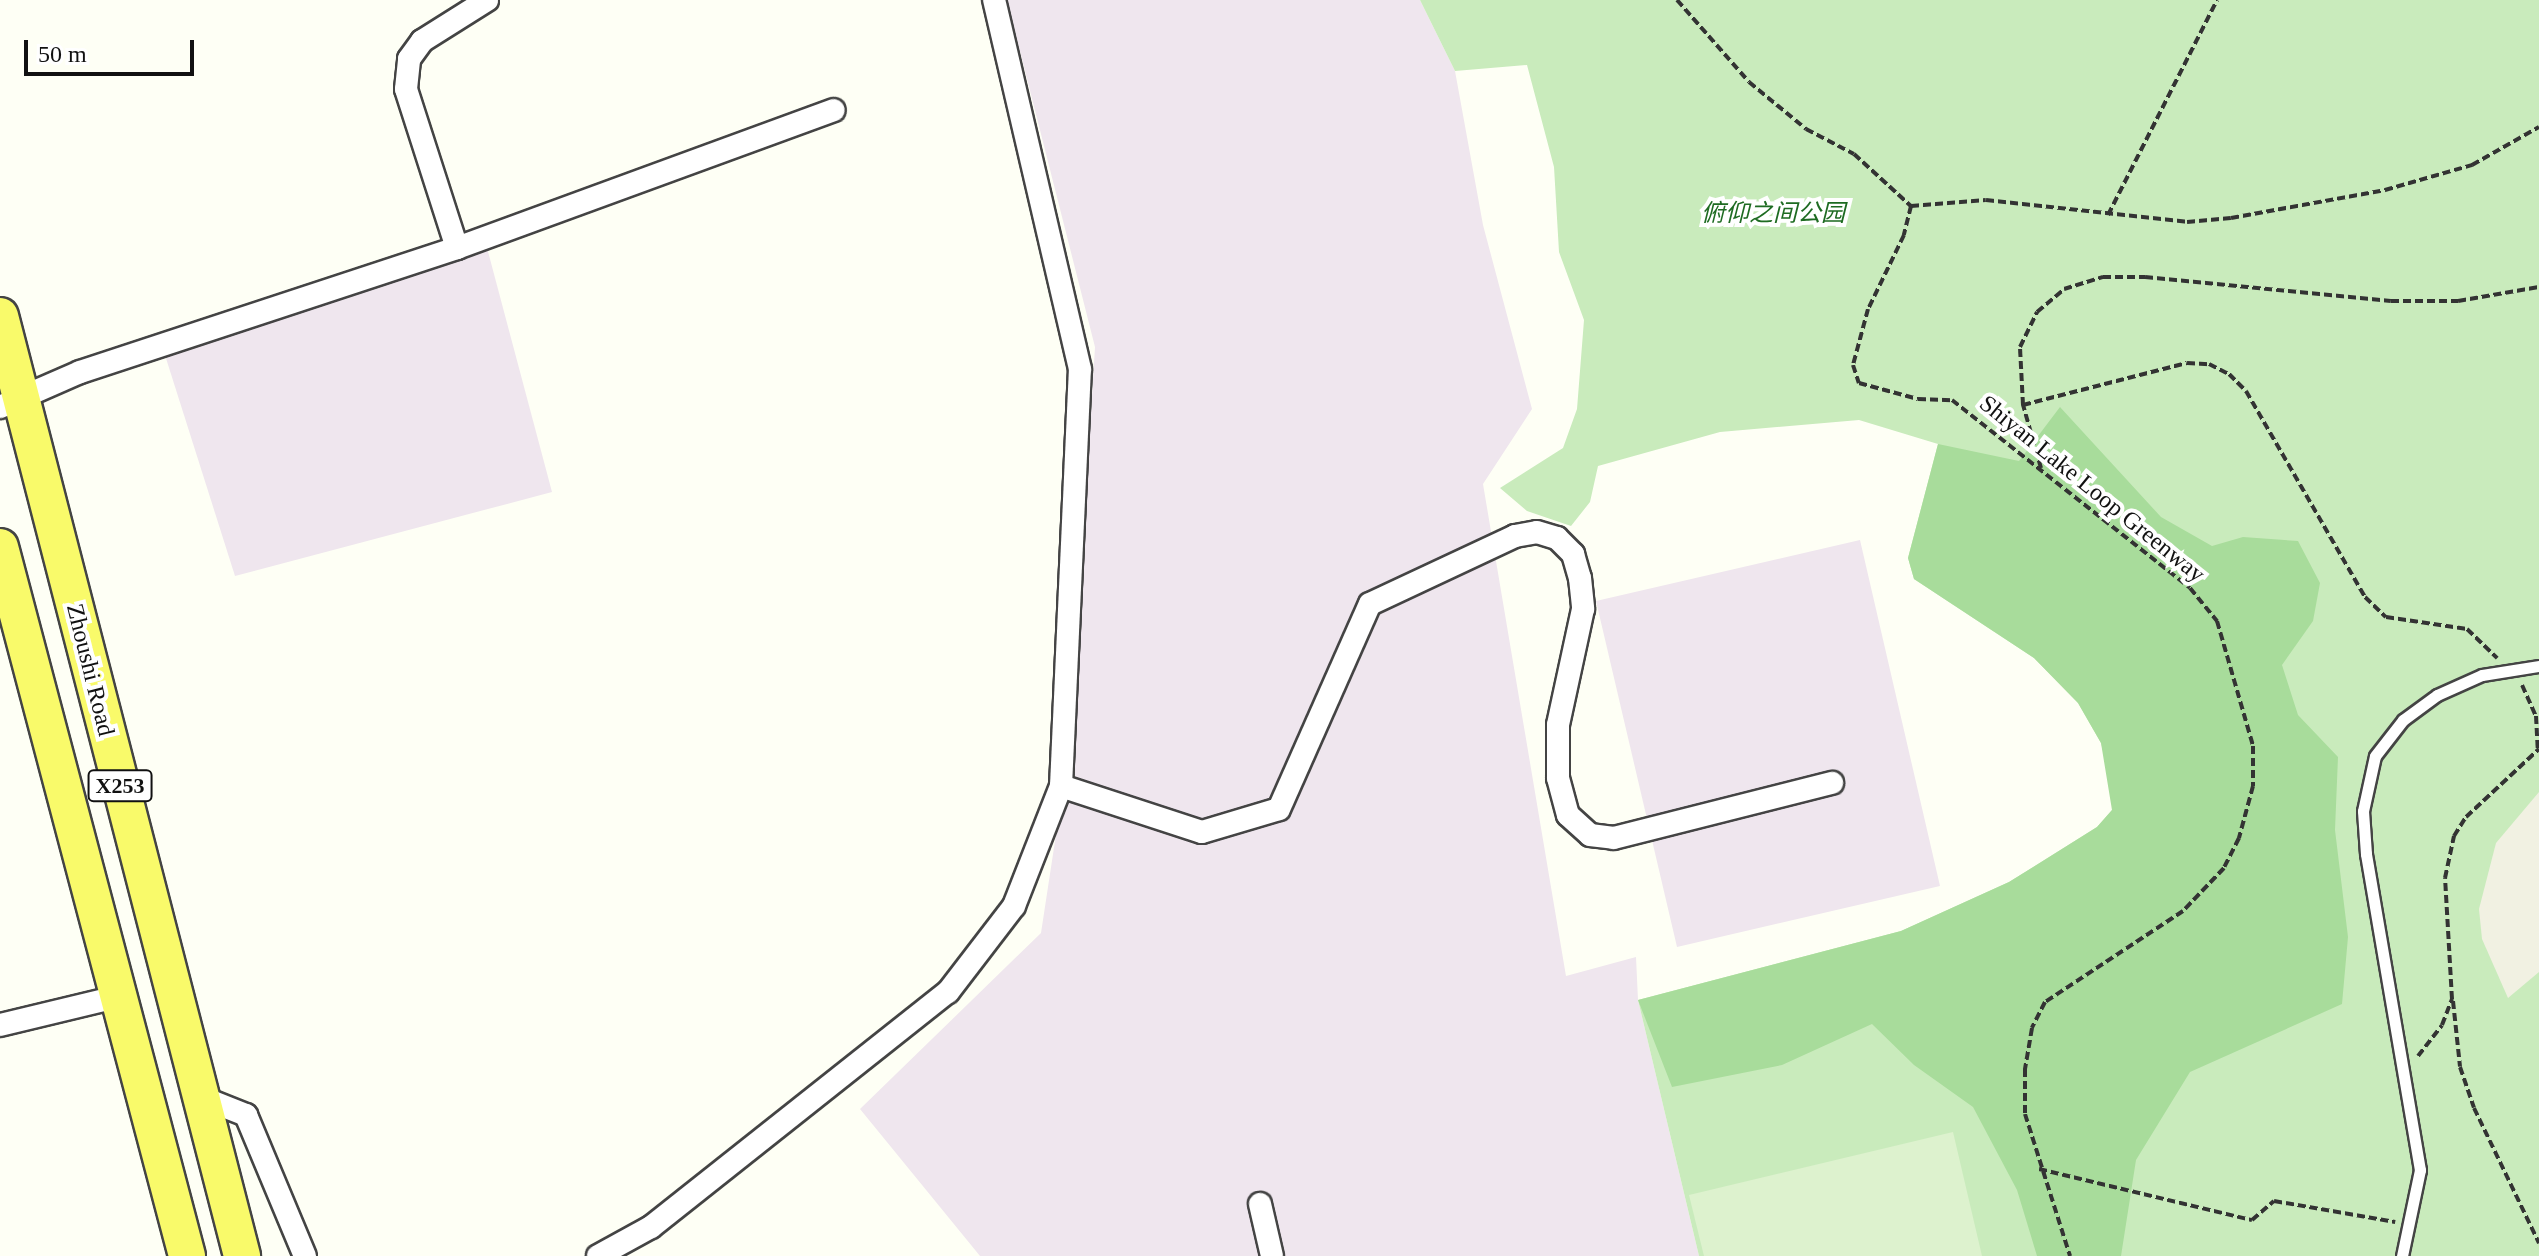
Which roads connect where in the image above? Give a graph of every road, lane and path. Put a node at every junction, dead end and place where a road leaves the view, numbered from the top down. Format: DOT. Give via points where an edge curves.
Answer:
graph roads {
  1 [pos="487,0"];
  2 [pos="994,0"];
  3 [pos="1677,0"];
  4 [pos="2217,0"];
  5 [pos="834,110"];
  6 [pos="2539,127"];
  7 [pos="1911,206"];
  8 [pos="2107,216"];
  9 [pos="457,248"];
  10 [pos="2539,287"];
  11 [pos="0,316"];
  12 [pos="11,404"];
  13 [pos="2023,405"];
  14 [pos="2042,471"];
  15 [pos="0,547"];
  16 [pos="2539,666"];
  17 [pos="2509,670"];
  18 [pos="2539,750"];
  19 [pos="1832,783"];
  20 [pos="1061,786"];
  21 [pos="117,997"];
  22 [pos="2452,999"];
  23 [pos="0,1025"];
  24 [pos="2403,1072"];
  25 [pos="198,1096"];
  26 [pos="2039,1169"];
  27 [pos="1260,1204"];
  28 [pos="2409,1224"];
  29 [pos="2539,1243"];
  30 [pos="187,1256"];
  31 [pos="242,1256"];
  32 [pos="305,1256"];
  33 [pos="598,1256"];
  34 [pos="1272,1256"];
  35 [pos="2070,1256"];
  36 [pos="2402,1256"];
  1 -- 9 [label="street" via="422,41 409,59 406,89"];
  2 -- 20 [label="street" via="1080,369"];
  3 -- 7 [label="path" via="1749,82 1806,129 1854,154"];
  4 -- 8 [label="path"];
  5 -- 9 [label="street"];
  6 -- 8 [label="path" via="2472,165 2385,190 2187,222"];
  7 -- 8 [label="path" via="1986,200"];
  7 -- 14 [label="path, Shiyan Lake Loop Greenway" via="1904,235 1868,309 1853,365 1859,383 1918,399 1952,400"];
  9 -- 12 [label="street" via="80,372"];
  10 -- 13 [label="path" via="2458,301 2391,301 2103,277 2064,289 2037,312 2020,347"];
  11 -- 12 [label="main road, Zhoushi Road / X253"];
  12 -- 25 [label="main road, Zhoushi Road / X253"];
  13 -- 14 [label="path"];
  13 -- 17 [label="path" via="2187,363 2209,364 2229,374 2246,391 2365,597 2386,617 2467,629"];
  14 -- 26 [label="path, Shiyan Lake Loop Greenway" via="2209,607 2242,697 2253,746 2253,786 2239,838 2206,891 2045,1002 2025,1069 2025,1114"];
  15 -- 21 [label="main road, X253"];
  16 -- 17 [label="lane"];
  17 -- 18 [label="path" via="2529,694"];
  17 -- 24 [label="lane" via="2482,675 2437,695 2403,720 2375,756 2363,811 2366,854 2379,955"];
  18 -- 22 [label="path" via="2466,817 2454,836 2445,878"];
  19 -- 20 [label="street" via="1614,838 1590,835 1568,815 1558,778 1558,725 1583,609 1580,578 1573,554 1557,538 1537,532 1515,536 1370,604 1279,809 1202,832"];
  20 -- 33 [label="street" via="1014,906 948,992 651,1227"];
  21 -- 23 [label="street"];
  21 -- 30 [label="main road, X253"];
  22 -- 24 [label="path" via="2442,1025"];
  22 -- 29 [label="path" via="2460,1067 2474,1108"];
  24 -- 28 [label="lane" via="2420,1170"];
  25 -- 31 [label="main road, Zhoushi Road / X253"];
  25 -- 32 [label="street" via="246,1115"];
  26 -- 28 [label="path" via="2252,1220 2274,1201"];
  26 -- 35 [label="path, Shiyan Lake Loop Greenway"];
  27 -- 34 [label="street"];
  28 -- 36 [label="lane"];
}
